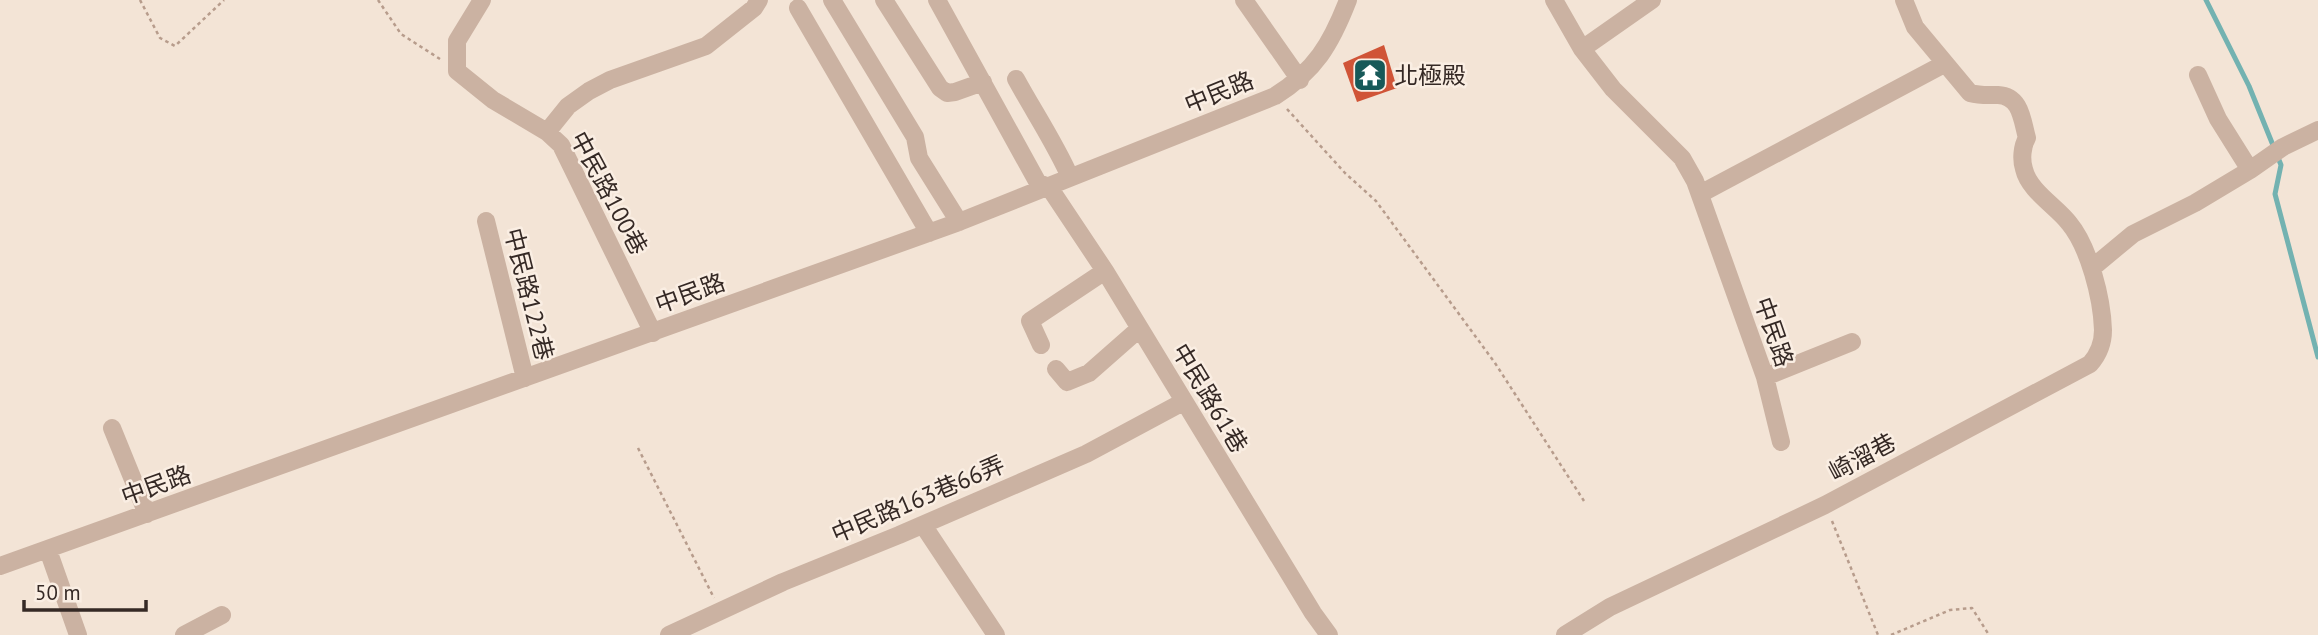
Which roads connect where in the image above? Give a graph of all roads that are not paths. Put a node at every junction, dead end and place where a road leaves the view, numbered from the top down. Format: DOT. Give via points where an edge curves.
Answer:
graph roads {
  1 [pos="482,0"];
  2 [pos="759,0"];
  3 [pos="832,0"];
  4 [pos="884,0"];
  5 [pos="937,0"];
  6 [pos="1244,0"];
  7 [pos="1348,0"];
  8 [pos="1554,0"];
  9 [pos="1653,0"];
  10 [pos="1904,0"];
  11 [pos="798,8"];
  12 [pos="1582,49"];
  13 [pos="1944,64"];
  14 [pos="2198,75"];
  15 [pos="1016,79"];
  16 [pos="1300,80"];
  17 [pos="983,82"];
  18 [pos="2318,130"];
  19 [pos="547,132"];
  20 [pos="2250,170"];
  21 [pos="1070,177"];
  22 [pos="1049,187"];
  23 [pos="1700,194"];
  24 [pos="486,221"];
  25 [pos="959,222"];
  26 [pos="929,233"];
  27 [pos="2092,268"];
  28 [pos="1105,271"];
  29 [pos="1139,329"];
  30 [pos="653,333"];
  31 [pos="1852,342"];
  32 [pos="1041,345"];
  33 [pos="1055,369"];
  34 [pos="1765,377"];
  35 [pos="525,378"];
  36 [pos="1183,402"];
  37 [pos="112,428"];
  38 [pos="1780,442"];
  39 [pos="147,514"];
  40 [pos="923,525"];
  41 [pos="0,550"];
  42 [pos="48,550"];
  43 [pos="30,556"];
  44 [pos="0,566"];
  45 [pos="222,615"];
  46 [pos="78,635"];
  47 [pos="184,635"];
  48 [pos="669,635"];
  49 [pos="996,635"];
  50 [pos="1329,635"];
  51 [pos="1566,635"];
  1 -- 19 [label="street, 中民路100巷" via="457,41 457,71 493,100"];
  2 -- 19 [label="street" via="706,46 589,91 568,106"];
  3 -- 25 [label="street" via="915,137 919,159"];
  4 -- 17 [label="street" via="940,88 955,92"];
  5 -- 17 [label="street, 中民路61巷"];
  6 -- 16 [label="street"];
  7 -- 16 [label="street, 中民路" via="1324,51"];
  8 -- 12 [label="street, 中民路"];
  9 -- 12 [label="street"];
  10 -- 13 [label="street, 崎溜巷" via="1914,27"];
  11 -- 26 [label="street"];
  12 -- 23 [label="street, 中民路" via="1613,89 1682,158"];
  13 -- 23 [label="street"];
  13 -- 27 [label="street, 崎溜巷" via="1970,93 2011,98 2017,105 2027,138 2024,169 2033,186 2072,226"];
  14 -- 20 [label="street" via="2218,120"];
  15 -- 21 [label="street"];
  16 -- 21 [label="street, 中民路" via="1275,96"];
  17 -- 22 [label="street, 中民路61巷" via="1038,183"];
  18 -- 20 [label="street"];
  19 -- 30 [label="street, 中民路100巷" via="561,145"];
  20 -- 27 [label="street" via="2133,234"];
  21 -- 22 [label="street, 中民路"];
  22 -- 25 [label="street, 中民路"];
  22 -- 28 [label="street, 中民路61巷"];
  23 -- 34 [label="street, 中民路"];
  24 -- 35 [label="street, 中民路122巷"];
  25 -- 26 [label="street, 中民路"];
  26 -- 30 [label="street, 中民路"];
  27 -- 51 [label="street, 崎溜巷" via="2103,331 2098,354 2090,365 1825,505 1610,607"];
  28 -- 29 [label="street, 中民路61巷"];
  28 -- 32 [label="street" via="1030,321"];
  29 -- 33 [label="street" via="1089,373 1066,382"];
  29 -- 36 [label="street, 中民路61巷"];
  30 -- 35 [label="street, 中民路"];
  31 -- 34 [label="street"];
  34 -- 38 [label="street, 中民路"];
  35 -- 39 [label="street, 中民路"];
  36 -- 40 [label="street, 中民路163巷66弄" via="1086,454"];
  36 -- 50 [label="street, 中民路61巷"];
  37 -- 39 [label="street"];
  39 -- 42 [label="street, 中民路"];
  40 -- 48 [label="street, 中民路163巷66弄"];
  40 -- 49 [label="street"];
  41 -- 43 [label="street"];
  42 -- 43 [label="street, 中民路"];
  42 -- 46 [label="street"];
  43 -- 44 [label="street, 中民路"];
  45 -- 47 [label="street"];
}
